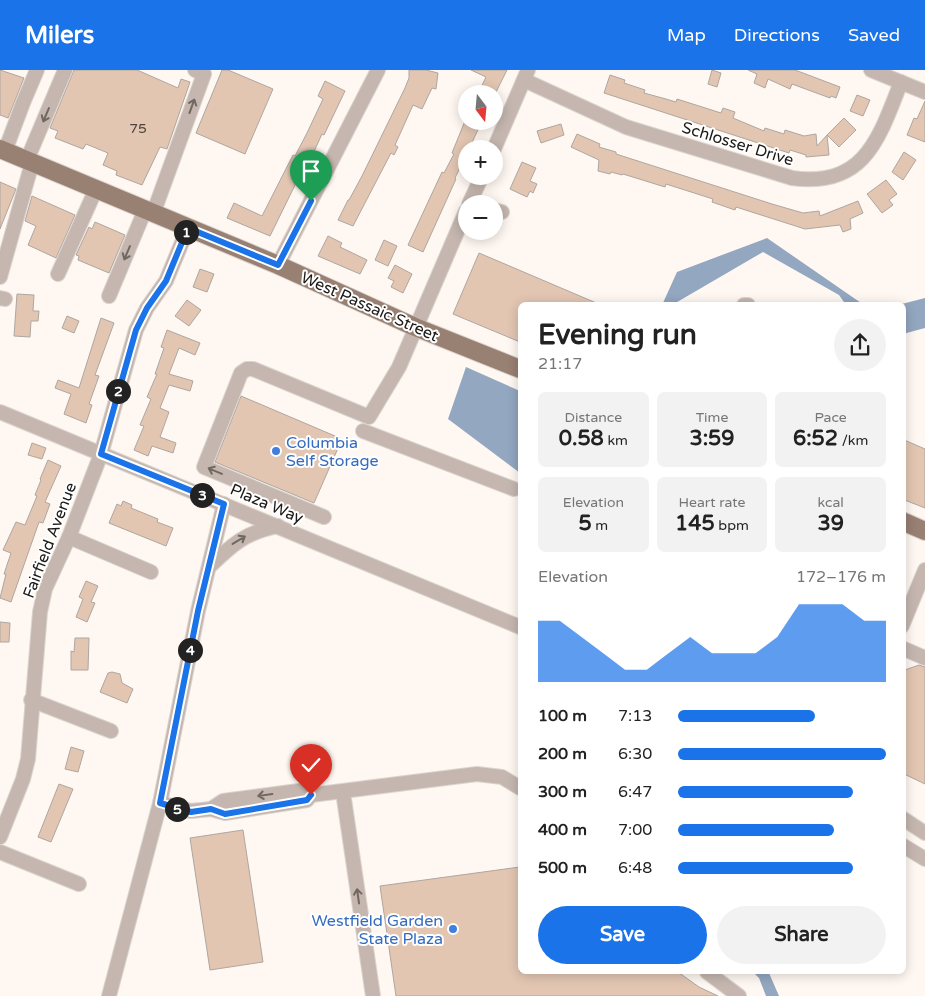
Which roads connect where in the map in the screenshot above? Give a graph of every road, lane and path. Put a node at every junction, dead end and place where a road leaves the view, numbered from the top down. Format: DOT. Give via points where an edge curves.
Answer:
graph roads {
  1 [pos="37,70"];
  2 [pos="65,70"];
  3 [pos="195,70"];
  4 [pos="378,70"];
  5 [pos="872,70"];
  6 [pos="526,75"];
  7 [pos="901,82"];
  8 [pos="925,92"];
  9 [pos="498,140"];
  10 [pos="3,150"];
  11 [pos="29,162"];
  12 [pos="96,189"];
  13 [pos="149,212"];
  14 [pos="188,228"];
  15 [pos="458,233"];
  16 [pos="278,265"];
  17 [pos="58,274"];
  18 [pos="0,277"];
  19 [pos="109,296"];
  20 [pos="415,327"];
  21 [pos="518,368"];
  22 [pos="0,412"];
  23 [pos="363,431"];
  24 [pos="101,454"];
  25 [pos="514,489"];
  26 [pos="224,504"];
  27 [pos="324,518"];
  28 [pos="906,523"];
  29 [pos="278,526"];
  30 [pos="925,531"];
  31 [pos="69,538"];
  32 [pos="209,568"];
  33 [pos="925,570"];
  34 [pos="151,572"];
  35 [pos="906,616"];
  36 [pos="518,625"];
  37 [pos="906,650"];
  38 [pos="925,658"];
  39 [pos="31,700"];
  40 [pos="111,731"];
  41 [pos="518,787"];
  42 [pos="344,792"];
  43 [pos="160,803"];
  44 [pos="906,821"];
  45 [pos="925,833"];
  46 [pos="0,836"];
  47 [pos="906,847"];
  48 [pos="0,852"];
  49 [pos="925,859"];
  50 [pos="79,884"];
  51 [pos="709,974"];
  52 [pos="709,974"];
  53 [pos="109,996"];
  54 [pos="373,996"];
  55 [pos="726,996"];
  56 [pos="739,996"];
  1 -- 10 [label="street"];
  2 -- 11 [label="street, one-way"];
  13 -- 3 [label="street, one-way" via="177,149 204,74"];
  4 -- 16 [label="street"];
  5 -- 7 [label="street"];
  6 -- 7 [label="street, Schlosser Drive" via="626,127 806,180 838,174 864,158 881,134"];
  6 -- 9 [label="street"];
  7 -- 8 [label="street"];
  10 -- 11 [label="main road, West Passaic Street"];
  11 -- 12 [label="main road, West Passaic Street"];
  11 -- 18 [label="street"];
  12 -- 13 [label="main road, West Passaic Street"];
  12 -- 17 [label="street"];
  13 -- 14 [label="main road, West Passaic Street"];
  13 -- 19 [label="street, one-way"];
  14 -- 16 [label="main road, West Passaic Street"];
  14 -- 24 [label="street, Fairfield Avenue" via="166,281 136,330"];
  15 -- 20 [label="street"];
  16 -- 20 [label="main road, West Passaic Street"];
  20 -- 21 [label="main road, West Passaic Street"];
  27 -- 20 [label="street, one-way" via="204,466 241,373 253,369 369,418 399,367"];
  22 -- 24 [label="street, Plaza Way"];
  23 -- 25 [label="street"];
  24 -- 26 [label="street, Plaza Way"];
  24 -- 31 [label="street, Fairfield Avenue"];
  26 -- 29 [label="street, Plaza Way"];
  26 -- 32 [label="street"];
  28 -- 30 [label="main road"];
  32 -- 29 [label="street, one-way" via="233,543"];
  29 -- 36 [label="street, Plaza Way"];
  31 -- 34 [label="street"];
  31 -- 39 [label="street, Fairfield Avenue" via="45,589"];
  32 -- 43 [label="street"];
  33 -- 35 [label="street"];
  37 -- 38 [label="street"];
  39 -- 40 [label="street"];
  39 -- 46 [label="street, Fairfield Avenue" via="28,759"];
  41 -- 42 [label="street" via="502,777 485,774"];
  42 -- 43 [label="street" via="311,795 307,800 225,814 211,809 191,812"];
  54 -- 42 [label="street, one-way"];
  43 -- 53 [label="street"];
  44 -- 45 [label="street"];
  47 -- 49 [label="street"];
  48 -- 50 [label="street"];
  51 -- 55 [label="street"];
  52 -- 56 [label="street"];
}
